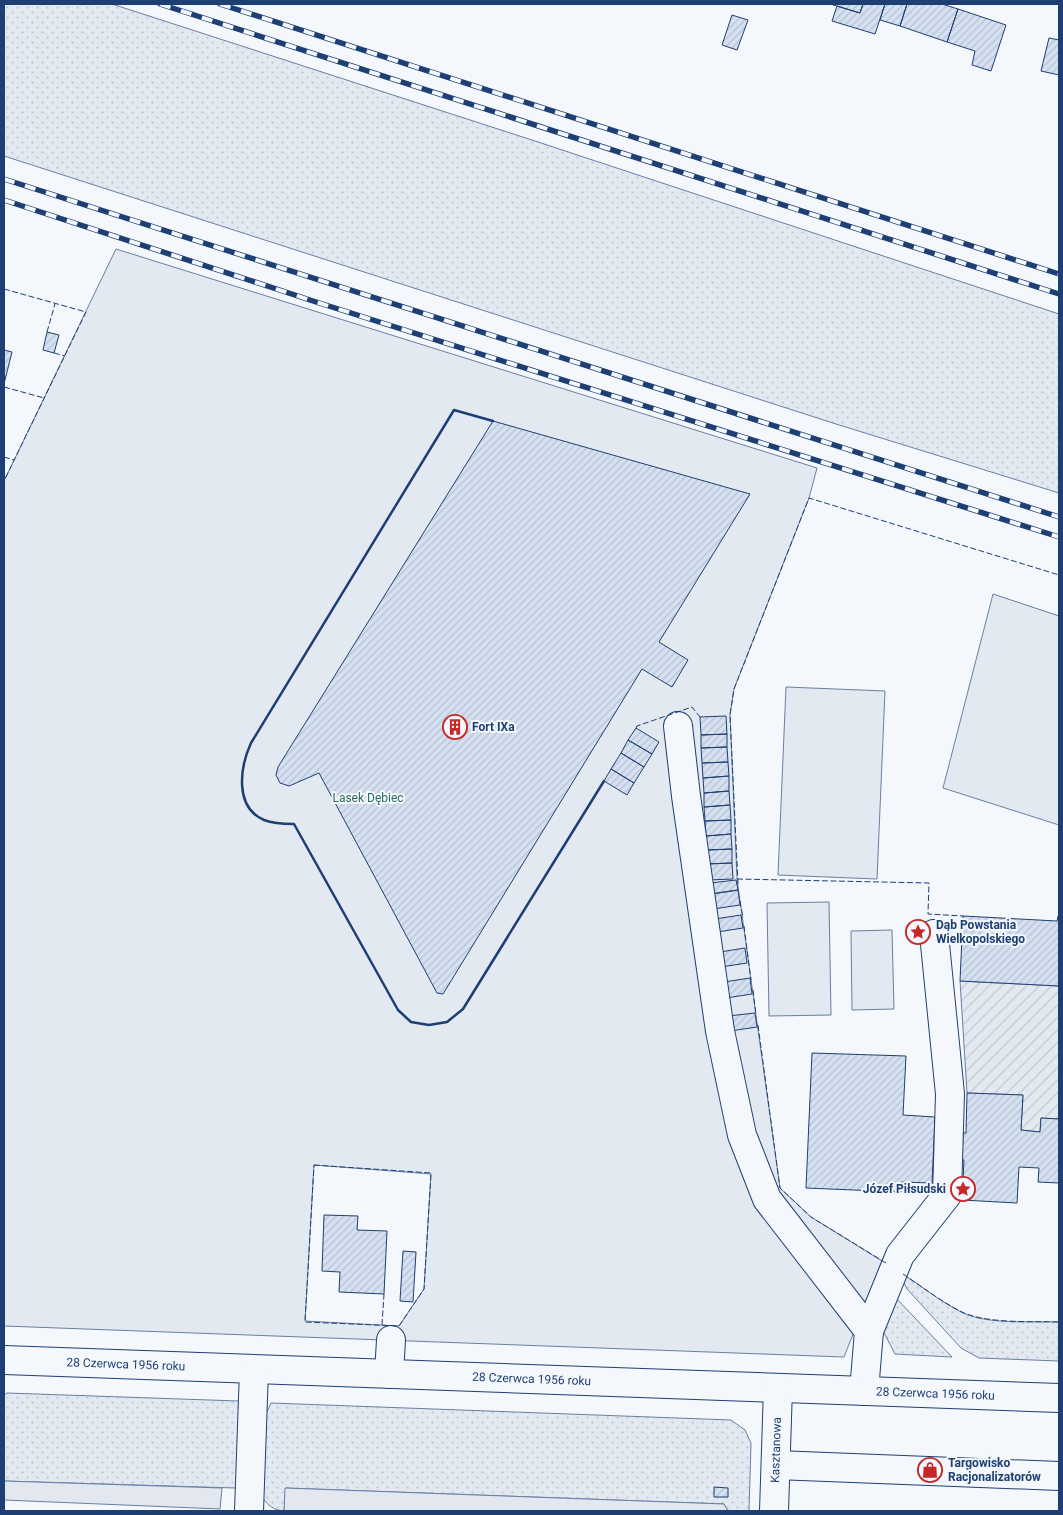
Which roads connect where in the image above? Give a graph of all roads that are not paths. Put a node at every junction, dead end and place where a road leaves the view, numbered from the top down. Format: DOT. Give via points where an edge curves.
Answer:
graph roads {
  1 [pos="678,726"];
  2 [pos="934,934"];
  3 [pos="869,1331"];
  4 [pos="391,1340"];
  5 [pos="4,1360"];
  6 [pos="254,1370"];
  7 [pos="389,1374"];
  8 [pos="778,1388"];
  9 [pos="864,1390"];
  10 [pos="1059,1398"];
  11 [pos="776,1465"];
  12 [pos="1059,1476"];
  13 [pos="249,1511"];
  14 [pos="774,1511"];
  1 -- 3 [label="street" via="720,1031 742,1135 767,1199"];
  2 -- 3 [label="street" via="950,1094 947,1195 900,1255"];
  3 -- 9 [label="street"];
  4 -- 7 [label="street"];
  5 -- 6 [label="street, 28 Czerwca 1956 roku"];
  6 -- 7 [label="street, 28 Czerwca 1956 roku"];
  6 -- 13 [label="street"];
  7 -- 8 [label="street, 28 Czerwca 1956 roku"];
  8 -- 9 [label="street, 28 Czerwca 1956 roku"];
  8 -- 11 [label="street, Kasztanowa"];
  9 -- 10 [label="street, 28 Czerwca 1956 roku"];
  11 -- 12 [label="street"];
  11 -- 14 [label="street, Kasztanowa"];
}
